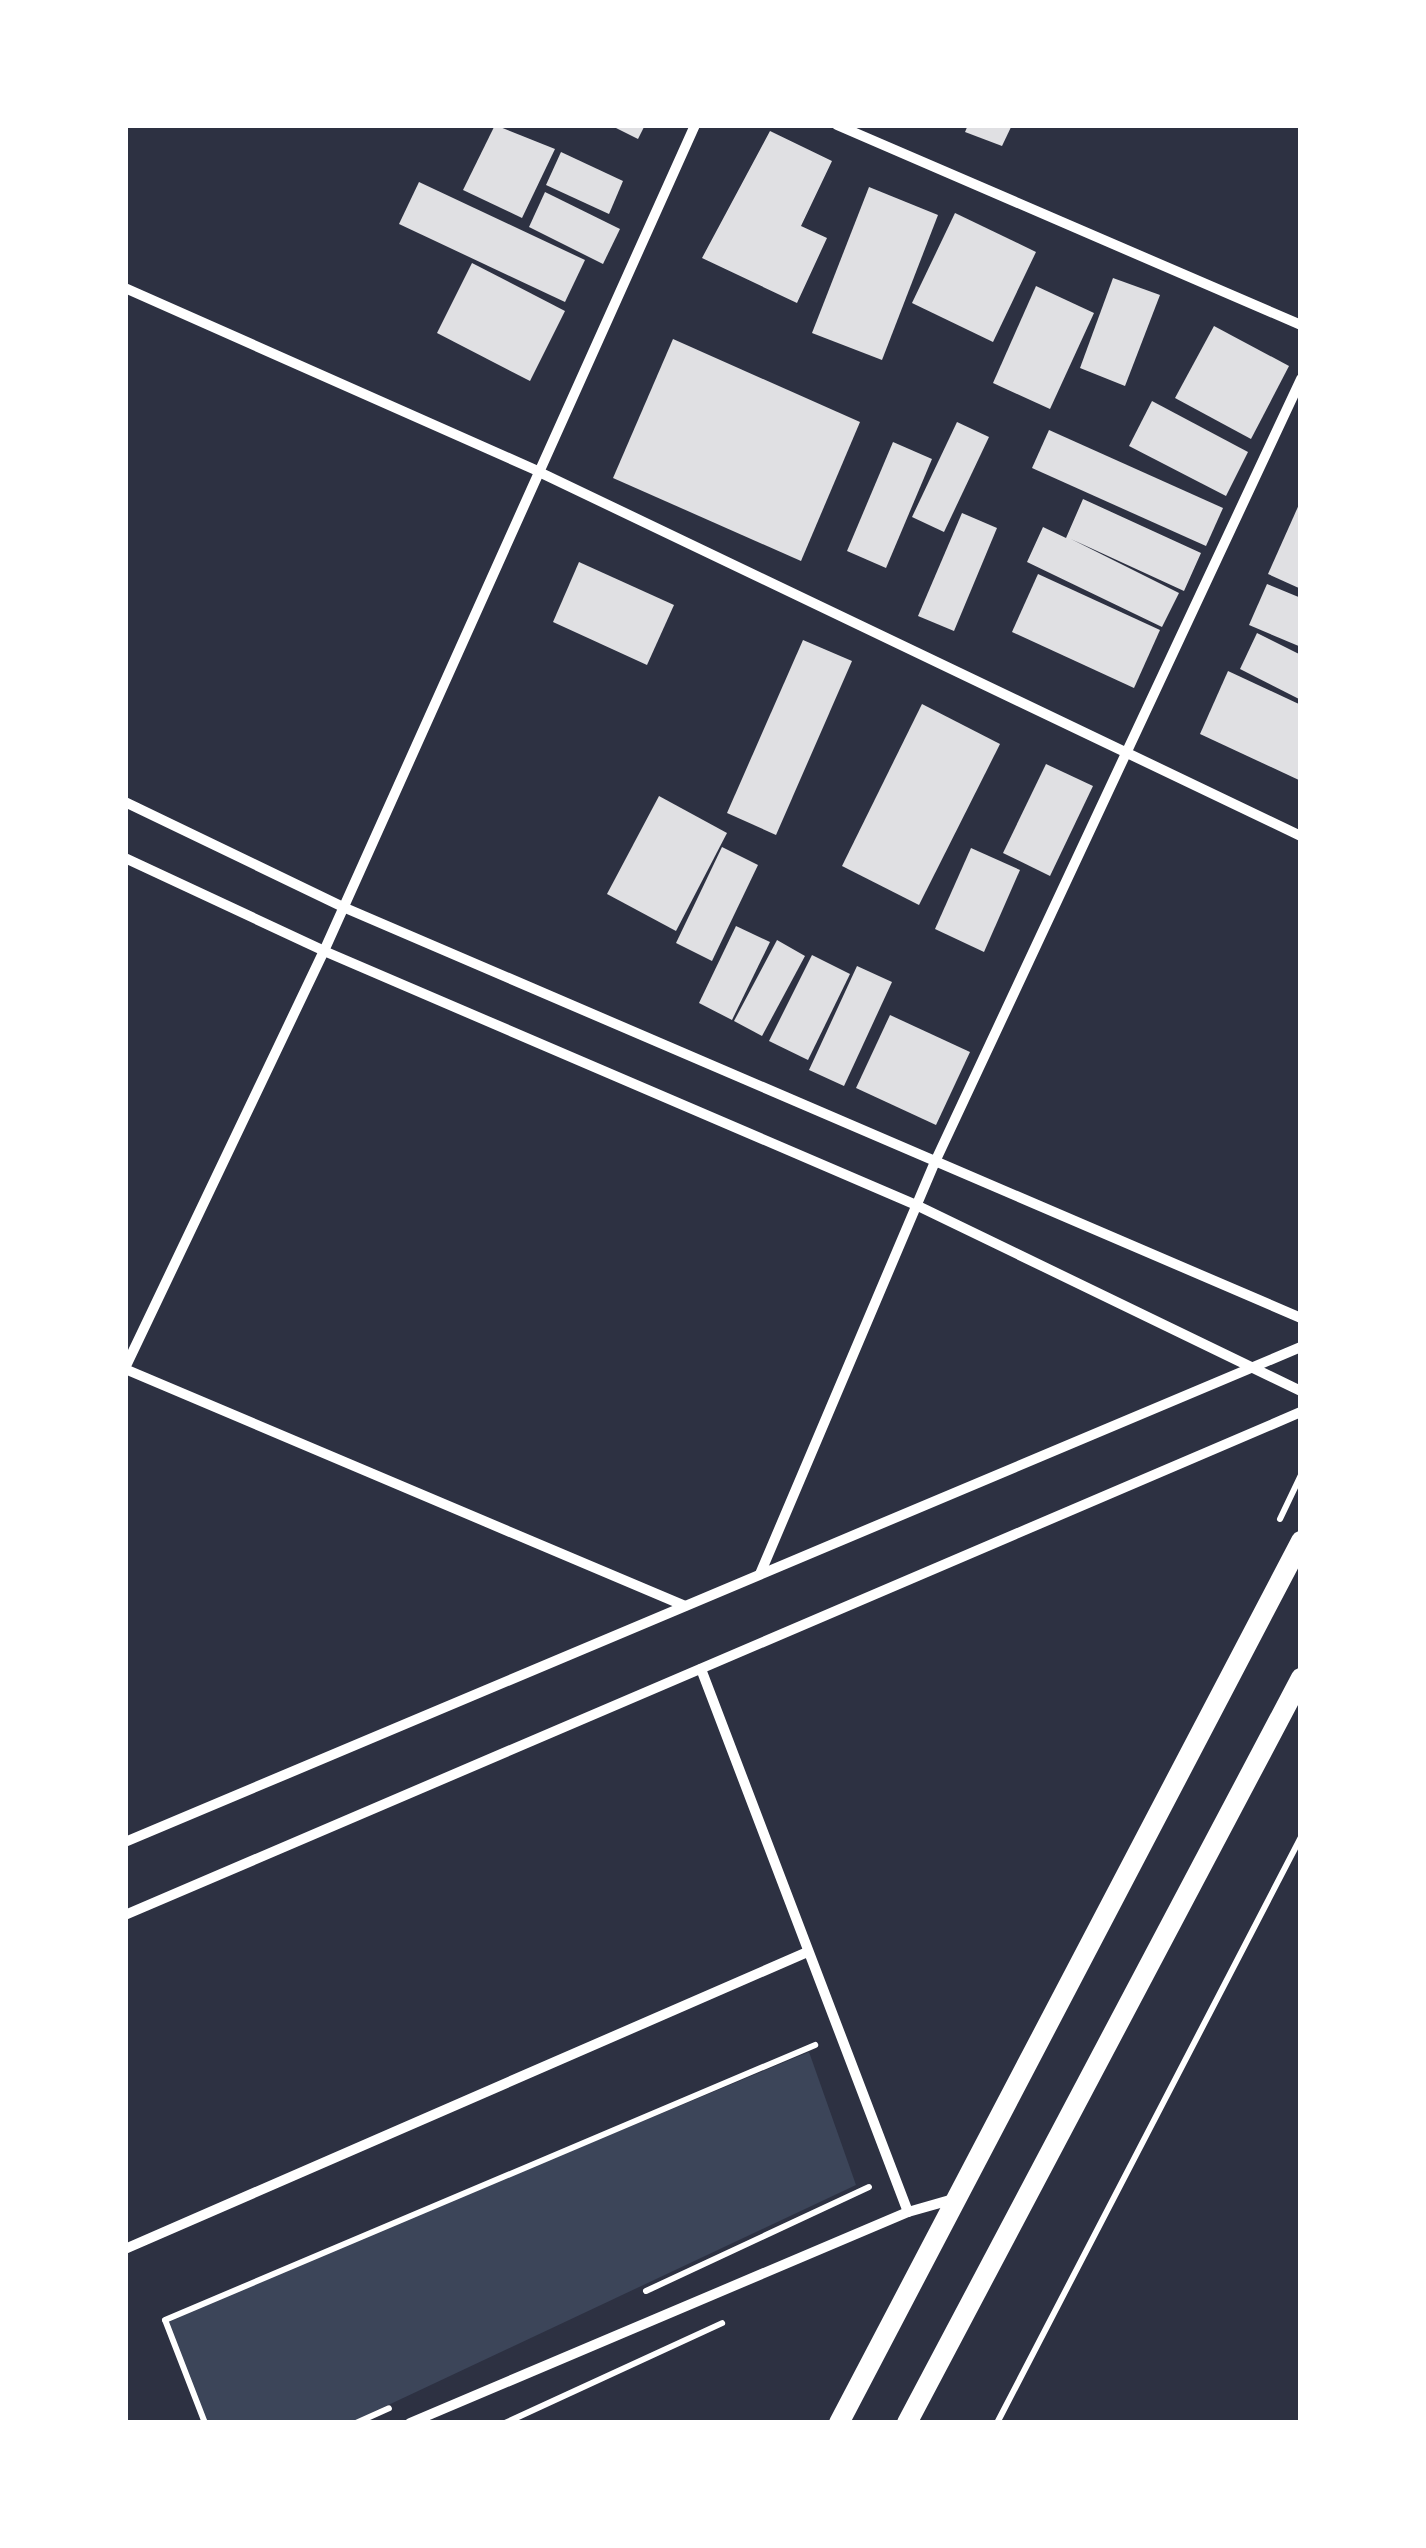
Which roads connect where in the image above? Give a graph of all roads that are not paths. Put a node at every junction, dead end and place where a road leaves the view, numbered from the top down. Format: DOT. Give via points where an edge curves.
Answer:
graph roads {
  1 [pos="694,125"];
  2 [pos="837,125"];
  3 [pos="125,288"];
  4 [pos="1301,325"];
  5 [pos="1301,379"];
  6 [pos="537,471"];
  7 [pos="1126,754"];
  8 [pos="125,802"];
  9 [pos="1301,836"];
  10 [pos="125,858"];
  11 [pos="343,908"];
  12 [pos="324,951"];
  13 [pos="934,1164"];
  14 [pos="916,1205"];
  15 [pos="1301,1318"];
  16 [pos="1301,1347"];
  17 [pos="125,1368"];
  18 [pos="1252,1368"];
  19 [pos="1301,1391"];
  20 [pos="1301,1412"];
  21 [pos="1301,1541"];
  22 [pos="760,1574"];
  23 [pos="685,1606"];
  24 [pos="701,1669"];
  25 [pos="1301,1678"];
  26 [pos="125,1842"];
  27 [pos="125,1915"];
  28 [pos="805,1953"];
  29 [pos="961,2198"];
  30 [pos="908,2212"];
  31 [pos="125,2249"];
  32 [pos="410,2423"];
  33 [pos="839,2423"];
  34 [pos="907,2423"];
  1 -- 6 [label="street"];
  2 -- 4 [label="street"];
  3 -- 6 [label="street"];
  5 -- 7 [label="street"];
  6 -- 7 [label="street"];
  6 -- 11 [label="street"];
  7 -- 9 [label="street"];
  7 -- 13 [label="street"];
  8 -- 11 [label="street"];
  10 -- 12 [label="street"];
  11 -- 12 [label="street"];
  11 -- 13 [label="street"];
  12 -- 14 [label="street"];
  12 -- 17 [label="street"];
  13 -- 14 [label="street"];
  13 -- 15 [label="street"];
  14 -- 18 [label="street"];
  14 -- 22 [label="street"];
  16 -- 18 [label="street"];
  17 -- 23 [label="street"];
  18 -- 19 [label="street"];
  18 -- 22 [label="street"];
  20 -- 24 [label="street"];
  21 -- 29 [label="main road"];
  22 -- 23 [label="street"];
  23 -- 26 [label="street"];
  24 -- 27 [label="street"];
  24 -- 28 [label="street"];
  25 -- 34 [label="main road"];
  28 -- 30 [label="street"];
  28 -- 31 [label="street"];
  29 -- 30 [label="street"];
  29 -- 33 [label="main road"];
  30 -- 32 [label="street"];
}
